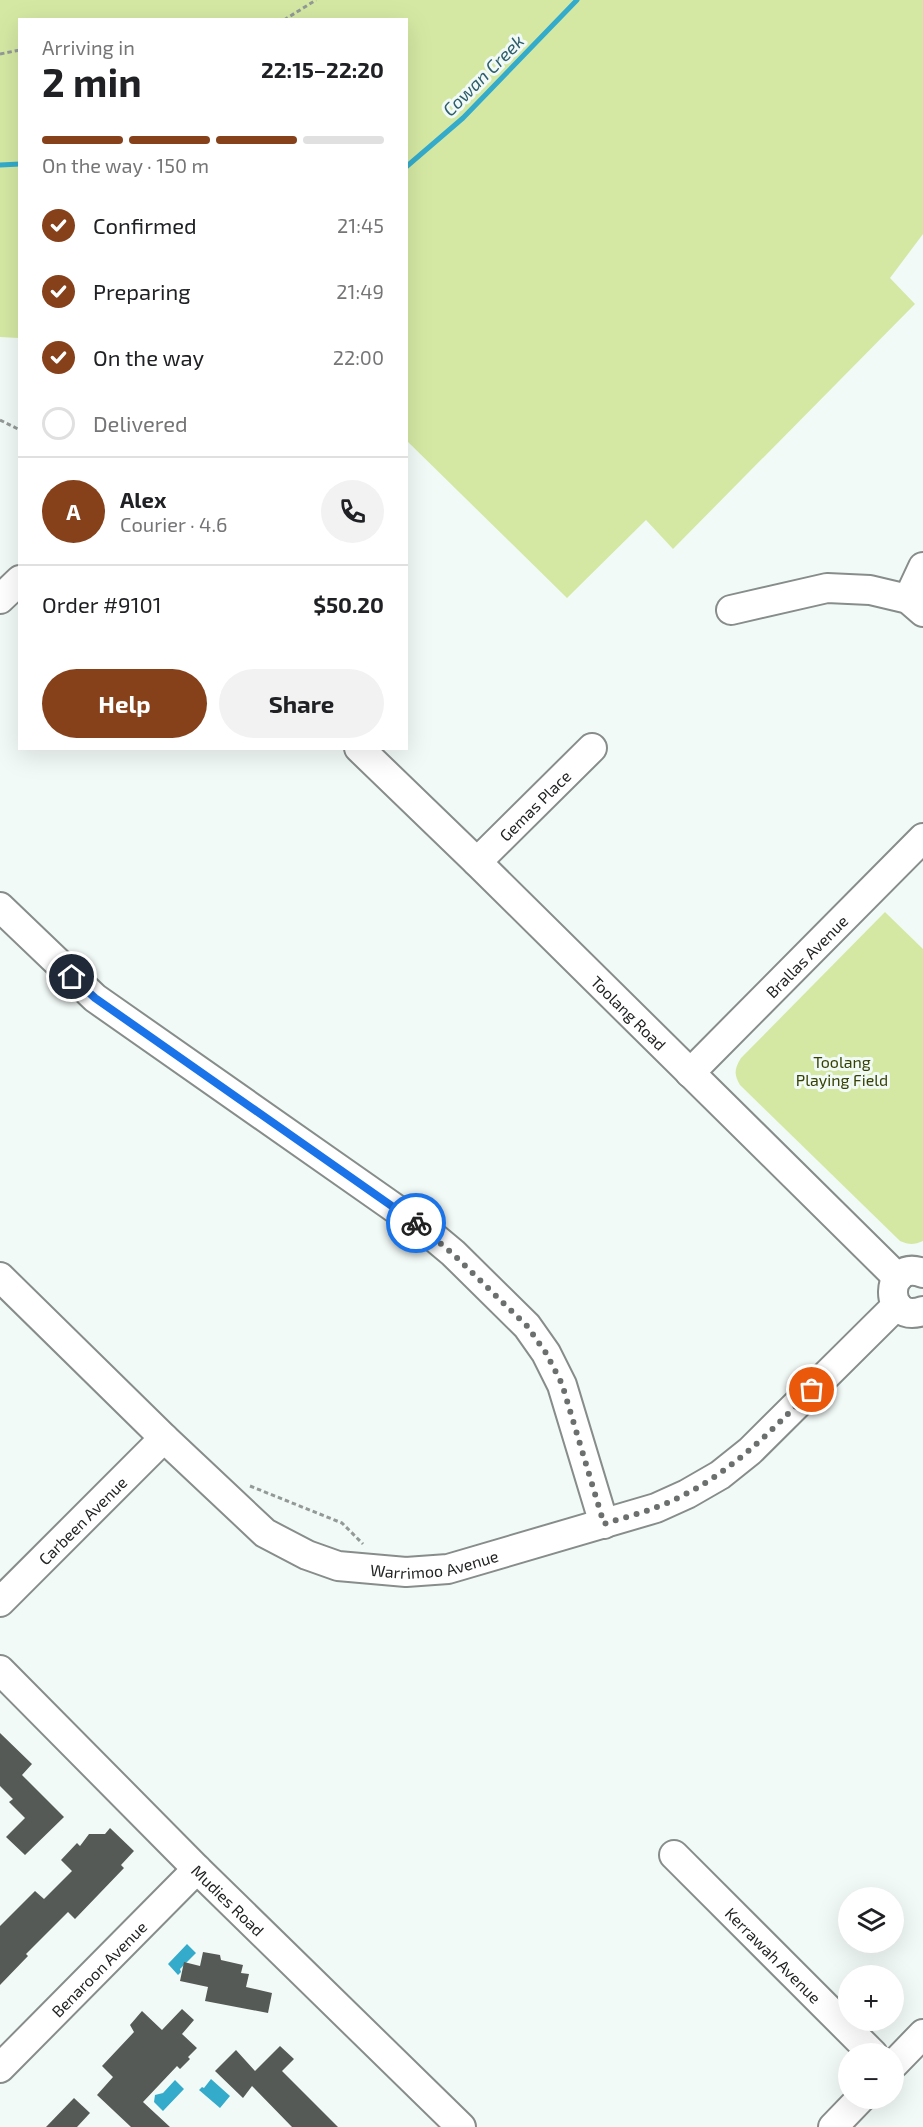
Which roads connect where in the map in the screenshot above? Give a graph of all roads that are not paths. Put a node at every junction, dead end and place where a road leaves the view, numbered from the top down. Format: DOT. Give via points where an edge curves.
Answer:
graph roads {
  1 [pos="923,567"];
  2 [pos="18,582"];
  3 [pos="0,599"];
  4 [pos="915,605"];
  5 [pos="731,610"];
  6 [pos="592,748"];
  7 [pos="361,750"];
  8 [pos="923,838"];
  9 [pos="477,862"];
  10 [pos="0,907"];
  11 [pos="690,1073"];
  12 [pos="0,1277"];
  13 [pos="910,1292"];
  14 [pos="164,1438"];
  15 [pos="604,1524"];
  16 [pos="0,1602"];
  17 [pos="0,1670"];
  18 [pos="674,1855"];
  19 [pos="196,1869"];
  20 [pos="923,2034"];
  21 [pos="862,2043"];
  22 [pos="904,2054"];
  23 [pos="0,2068"];
  24 [pos="850,2109"];
  25 [pos="461,2127"];
  26 [pos="833,2127"];
  1 -- 4 [label="street"];
  2 -- 3 [label="street"];
  4 -- 5 [label="street" via="870,590 827,588"];
  6 -- 9 [label="street, Gemas Place"];
  7 -- 9 [label="street, Toolang Road"];
  8 -- 11 [label="street, Brallas Avenue"];
  9 -- 11 [label="street, Toolang Road"];
  10 -- 15 [label="street" via="95,998 423,1228 527,1326 562,1384"];
  11 -- 13 [label="street, Toolang Road"];
  12 -- 14 [label="street, Warrimoo Avenue"];
  13 -- 15 [label="street, Warrimoo Avenue" via="750,1451 720,1475 656,1508"];
  14 -- 15 [label="street, Warrimoo Avenue" via="265,1533 338,1566 406,1572 448,1569"];
  14 -- 16 [label="street, Carbeen Avenue"];
  17 -- 19 [label="street, Mudies Road"];
  18 -- 21 [label="street, Kerrawah Avenue"];
  19 -- 23 [label="street, Benaroon Avenue"];
  19 -- 25 [label="street, Mudies Road"];
  20 -- 22 [label="street"];
  24 -- 26 [label="street"];
}
